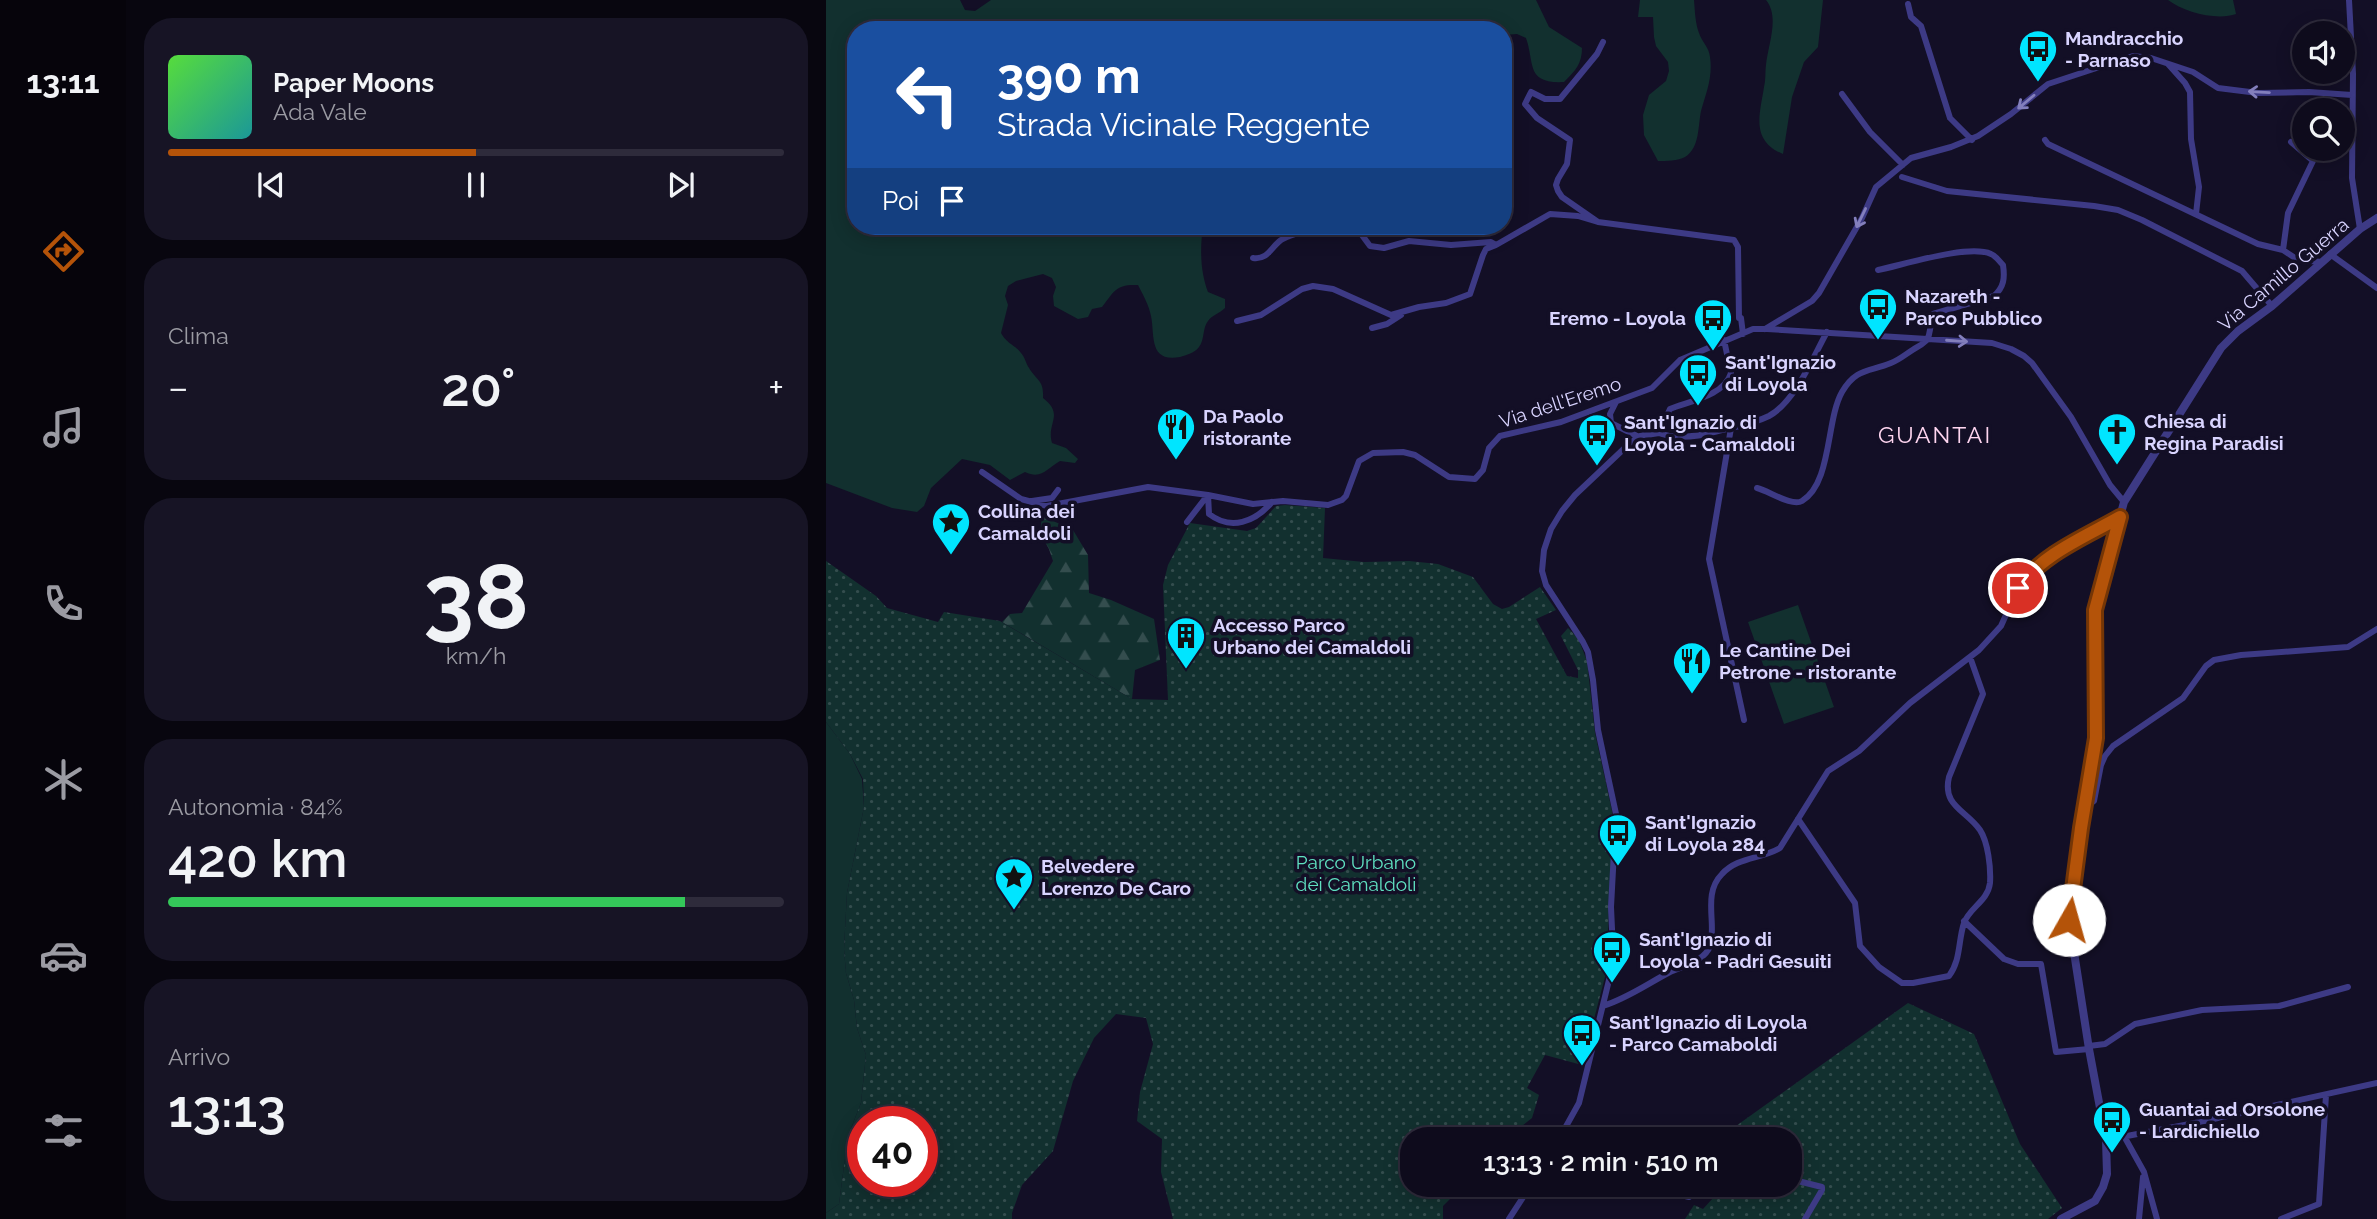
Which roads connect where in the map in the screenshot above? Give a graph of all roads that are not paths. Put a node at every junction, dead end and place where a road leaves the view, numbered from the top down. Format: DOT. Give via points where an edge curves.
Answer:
graph roads {
  1 [pos="2349,0"];
  2 [pos="1908,4"];
  3 [pos="1603,41"];
  4 [pos="2166,63"];
  5 [pos="1842,94"];
  6 [pos="2351,95"];
  7 [pos="1972,139"];
  8 [pos="2045,140"];
  9 [pos="2291,142"];
  10 [pos="1903,166"];
  11 [pos="1902,177"];
  12 [pos="2196,214"];
  13 [pos="2377,218"];
  14 [pos="1598,222"];
  15 [pos="2360,229"];
  16 [pos="1296,235"];
  17 [pos="1361,235"];
  18 [pos="1496,246"];
  19 [pos="2283,250"];
  20 [pos="2330,254"];
  21 [pos="1253,258"];
  22 [pos="2322,262"];
  23 [pos="1878,271"];
  24 [pos="2377,288"];
  25 [pos="2272,306"];
  26 [pos="1406,312"];
  27 [pos="1237,321"];
  28 [pos="1372,328"];
  29 [pos="1767,328"];
  30 [pos="1827,332"];
  31 [pos="1743,334"];
  32 [pos="1927,339"];
  33 [pos="1724,340"];
  34 [pos="1616,402"];
  35 [pos="1731,428"];
  36 [pos="1659,433"];
  37 [pos="1639,437"];
  38 [pos="982,472"];
  39 [pos="1757,488"];
  40 [pos="1058,490"];
  41 [pos="1208,495"];
  42 [pos="1031,502"];
  43 [pos="1272,502"];
  44 [pos="2124,502"];
  45 [pos="2120,517"];
  46 [pos="1187,522"];
  47 [pos="2377,629"];
  48 [pos="1970,657"];
  49 [pos="1744,720"];
  50 [pos="2085,808"];
  51 [pos="1798,819"];
  52 [pos="1964,921"];
  53 [pos="2348,987"];
  54 [pos="1603,1006"];
  55 [pos="2089,1048"];
  56 [pos="2377,1083"];
  57 [pos="2326,1095"];
  58 [pos="1565,1127"];
  59 [pos="2124,1136"];
  60 [pos="2106,1140"];
  61 [pos="2144,1172"];
  62 [pos="1802,1183"];
  63 [pos="1523,1197"];
  64 [pos="1509,1219"];
  65 [pos="1805,1219"];
  66 [pos="2061,1219"];
  67 [pos="2139,1219"];
  68 [pos="2157,1219"];
  69 [pos="2281,1219"];
  1 -- 6 [label="street"];
  2 -- 7 [label="street" via="1911,17 1921,26 1950,118"];
  3 -- 14 [label="street" via="1560,99 1545,99 1531,92 1525,104 1570,140 1567,164 1556,186 1562,197"];
  6 -- 4 [label="street, one-way" via="2218,88 2193,72"];
  4 -- 7 [label="street, one-way" via="2133,56 2048,84"];
  4 -- 12 [label="street" via="2190,92 2199,187"];
  5 -- 10 [label="street"];
  6 -- 15 [label="street" via="2351,178"];
  7 -- 10 [label="street" via="1911,158"];
  8 -- 12 [label="street"];
  9 -- 19 [label="street" via="2314,161 2288,213"];
  10 -- 29 [label="street, one-way" via="1875,187 1819,293"];
  11 -- 25 [label="street" via="1947,191 2118,210 2242,271"];
  12 -- 19 [label="street" via="2258,244"];
  13 -- 15 [label="street, Via Camillo Guerra"];
  14 -- 18 [label="street" via="1550,214"];
  14 -- 31 [label="street" via="1734,240"];
  15 -- 20 [label="street, Via Camillo Guerra"];
  16 -- 21 [label="street" via="1280,241 1267,255"];
  17 -- 18 [label="street" via="1376,248 1409,241 1451,246 1492,242"];
  18 -- 26 [label="street" via="1486,249 1471,294"];
  19 -- 22 [label="street" via="2298,260"];
  20 -- 22 [label="street, Via Camillo Guerra"];
  20 -- 24 [label="street"];
  22 -- 25 [label="street, Via Camillo Guerra"];
  23 -- 32 [label="street" via="1970,251 1991,254 2003,265 2005,280 2000,291 1933,314"];
  25 -- 44 [label="street, Via Camillo Guerra" via="2221,348"];
  26 -- 27 [label="street" via="1391,315 1333,289 1313,286 1261,315"];
  26 -- 28 [label="street"];
  29 -- 30 [label="street"];
  29 -- 31 [label="street, Via dell'Eremo"];
  30 -- 32 [label="street"];
  30 -- 35 [label="street" via="1777,411"];
  31 -- 33 [label="street, Via dell'Eremo"];
  32 -- 39 [label="street" via="1897,361 1861,372 1841,393 1820,477 1803,500 1792,502"];
  32 -- 44 [label="street, one-way" via="1992,343 2024,356 2071,417"];
  33 -- 34 [label="street, Via dell'Eremo" via="1680,360 1652,388"];
  33 -- 36 [label="street" via="1730,377 1706,396 1670,409"];
  34 -- 37 [label="street" via="1611,423"];
  34 -- 43 [label="street, Via dell'Eremo" via="1554,424 1500,436 1475,479 1449,477 1415,455 1373,453 1359,461 1342,500 1328,505"];
  35 -- 36 [label="street" via="1703,435"];
  35 -- 49 [label="street" via="1709,559"];
  36 -- 37 [label="street"];
  37 -- 54 [label="street" via="1562,511 1551,529 1542,570 1546,585 1588,652 1616,814 1612,964"];
  38 -- 42 [label="street, Via dell'Eremo"];
  40 -- 42 [label="street" via="1052,498"];
  41 -- 42 [label="street, Via dell'Eremo" via="1148,487 1047,506"];
  41 -- 43 [label="street, Via dell'Eremo" via="1247,504"];
  41 -- 43 [label="street" via="1209,514 1237,523 1259,516"];
  41 -- 46 [label="street"];
  44 -- 45 [label="street, Via Camillo Guerra"];
  45 -- 48 [label="street" via="2028,573 2001,626"];
  45 -- 50 [label="street, Via Camillo Guerra" via="2095,610 2096,738"];
  47 -- 50 [label="street" via="2348,647 2214,660 2183,698 2113,746 2105,756 2094,801"];
  48 -- 51 [label="street" via="1910,702 1859,751 1828,771"];
  48 -- 52 [label="street" via="1983,694 1947,789 1951,802 1985,838 1990,885"];
  50 -- 55 [label="street, Via Camillo Guerra" via="2069,920"];
  51 -- 52 [label="street" via="1855,904 1860,946 1902,983 1949,976"];
  51 -- 54 [label="street" via="1780,848 1740,860 1720,874 1710,900 1707,952 1632,995"];
  52 -- 55 [label="street" via="2004,958 2018,964 2041,964 2056,1052"];
  53 -- 55 [label="street" via="2279,1006 2202,1010 2135,1024 2105,1044"];
  54 -- 58 [label="street" via="1579,1102"];
  55 -- 60 [label="street, Via Camillo Guerra"];
  56 -- 57 [label="street"];
  57 -- 59 [label="street"];
  57 -- 69 [label="street" via="2319,1204"];
  59 -- 60 [label="street"];
  59 -- 61 [label="street"];
  60 -- 66 [label="street, Via Camillo Guerra" via="2104,1187 2095,1201"];
  61 -- 67 [label="street"];
  61 -- 68 [label="street"];
  62 -- 65 [label="street" via="1822,1187"];
  63 -- 64 [label="street"];
}
